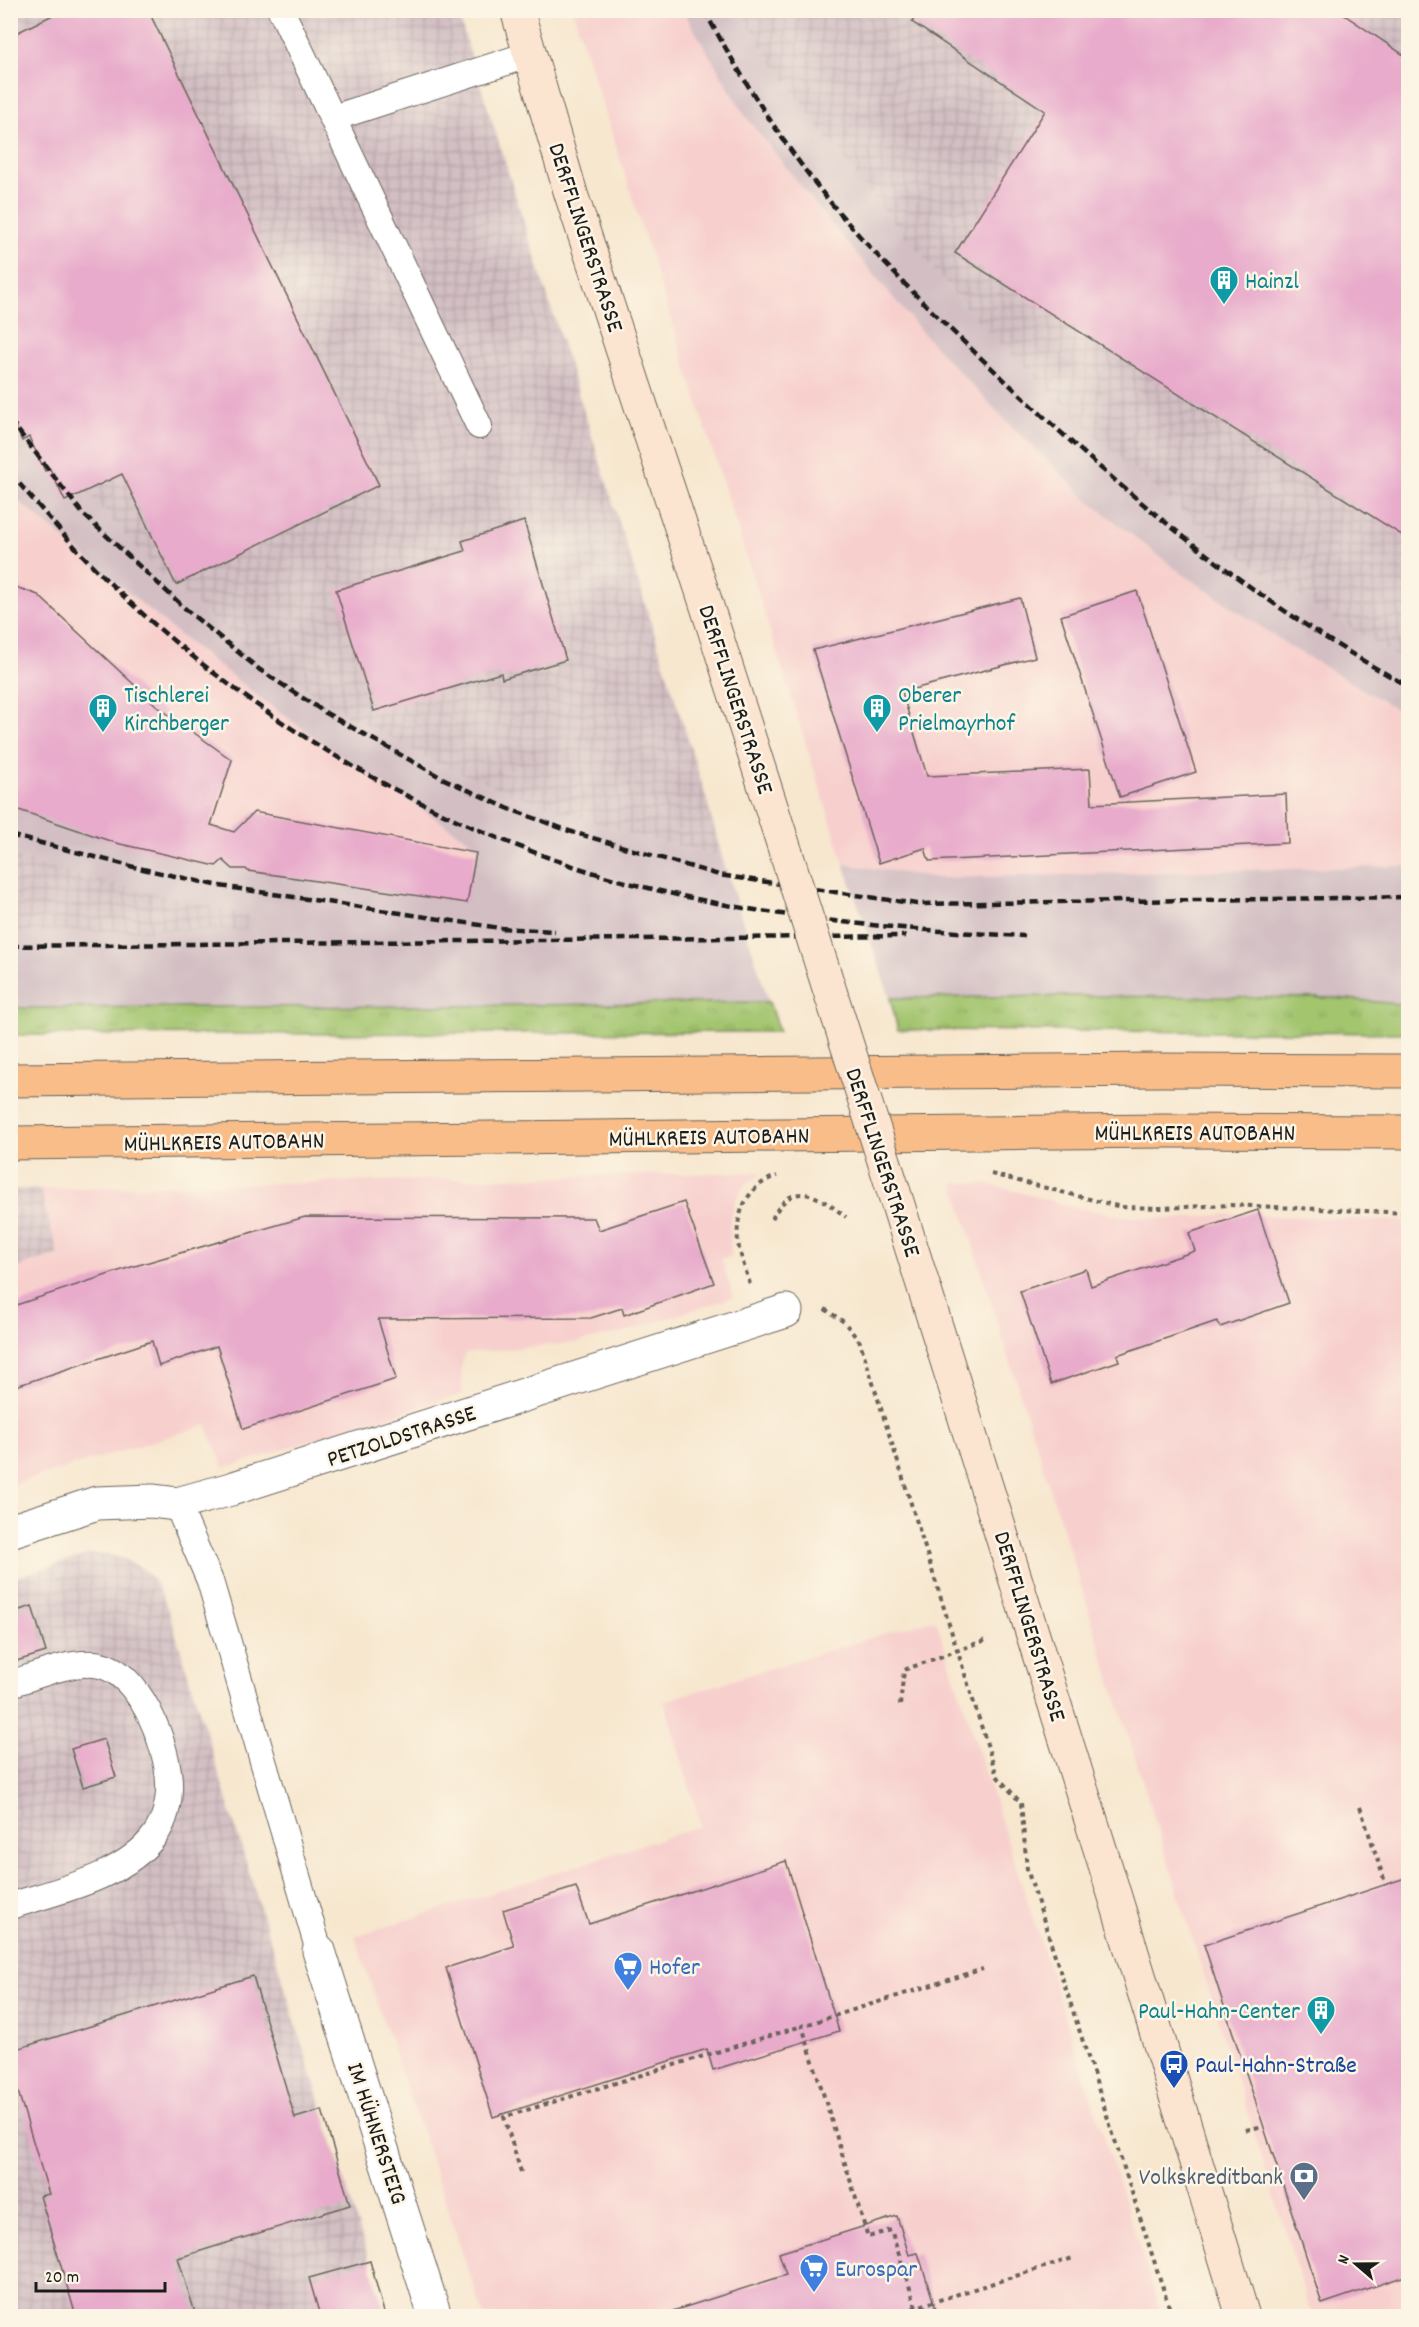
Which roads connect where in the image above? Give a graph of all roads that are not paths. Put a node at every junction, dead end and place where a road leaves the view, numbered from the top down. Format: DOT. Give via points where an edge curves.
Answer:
graph roads {
  1 [pos="281,10"];
  2 [pos="517,10"];
  3 [pos="531,54"];
  4 [pos="333,118"];
  5 [pos="479,426"];
  6 [pos="1408,1071"];
  7 [pos="10,1080"];
  8 [pos="1408,1132"];
  9 [pos="10,1143"];
  10 [pos="774,1315"];
  11 [pos="177,1504"];
  12 [pos="10,1531"];
  13 [pos="10,1684"];
  14 [pos="10,1906"];
  15 [pos="319,1951"];
  16 [pos="435,2316"];
  17 [pos="1243,2316"];
  1 -- 4 [label="lane"];
  2 -- 3 [label="street, DERFFLINGERSTRASSE"];
  3 -- 4 [label="lane"];
  3 -- 17 [label="street, DERFFLINGERSTRASSE, bridge" via="571,194 893,1189"];
  4 -- 5 [label="lane"];
  6 -- 7 [label="highway"];
  8 -- 9 [label="highway, MÜHLKREIS AUTOBAHN"];
  10 -- 11 [label="street, PETZOLDSTRASSE"];
  11 -- 12 [label="street, PETZOLDSTRASSE" via="97,1503"];
  11 -- 15 [label="lane" via="210,1581"];
  13 -- 14 [label="lane" via="70,1667 95,1664 114,1670 132,1687 152,1716 170,1784 165,1817 154,1836 129,1860 93,1879"];
  15 -- 16 [label="street, IM HÜHNERSTEIG"];
}
